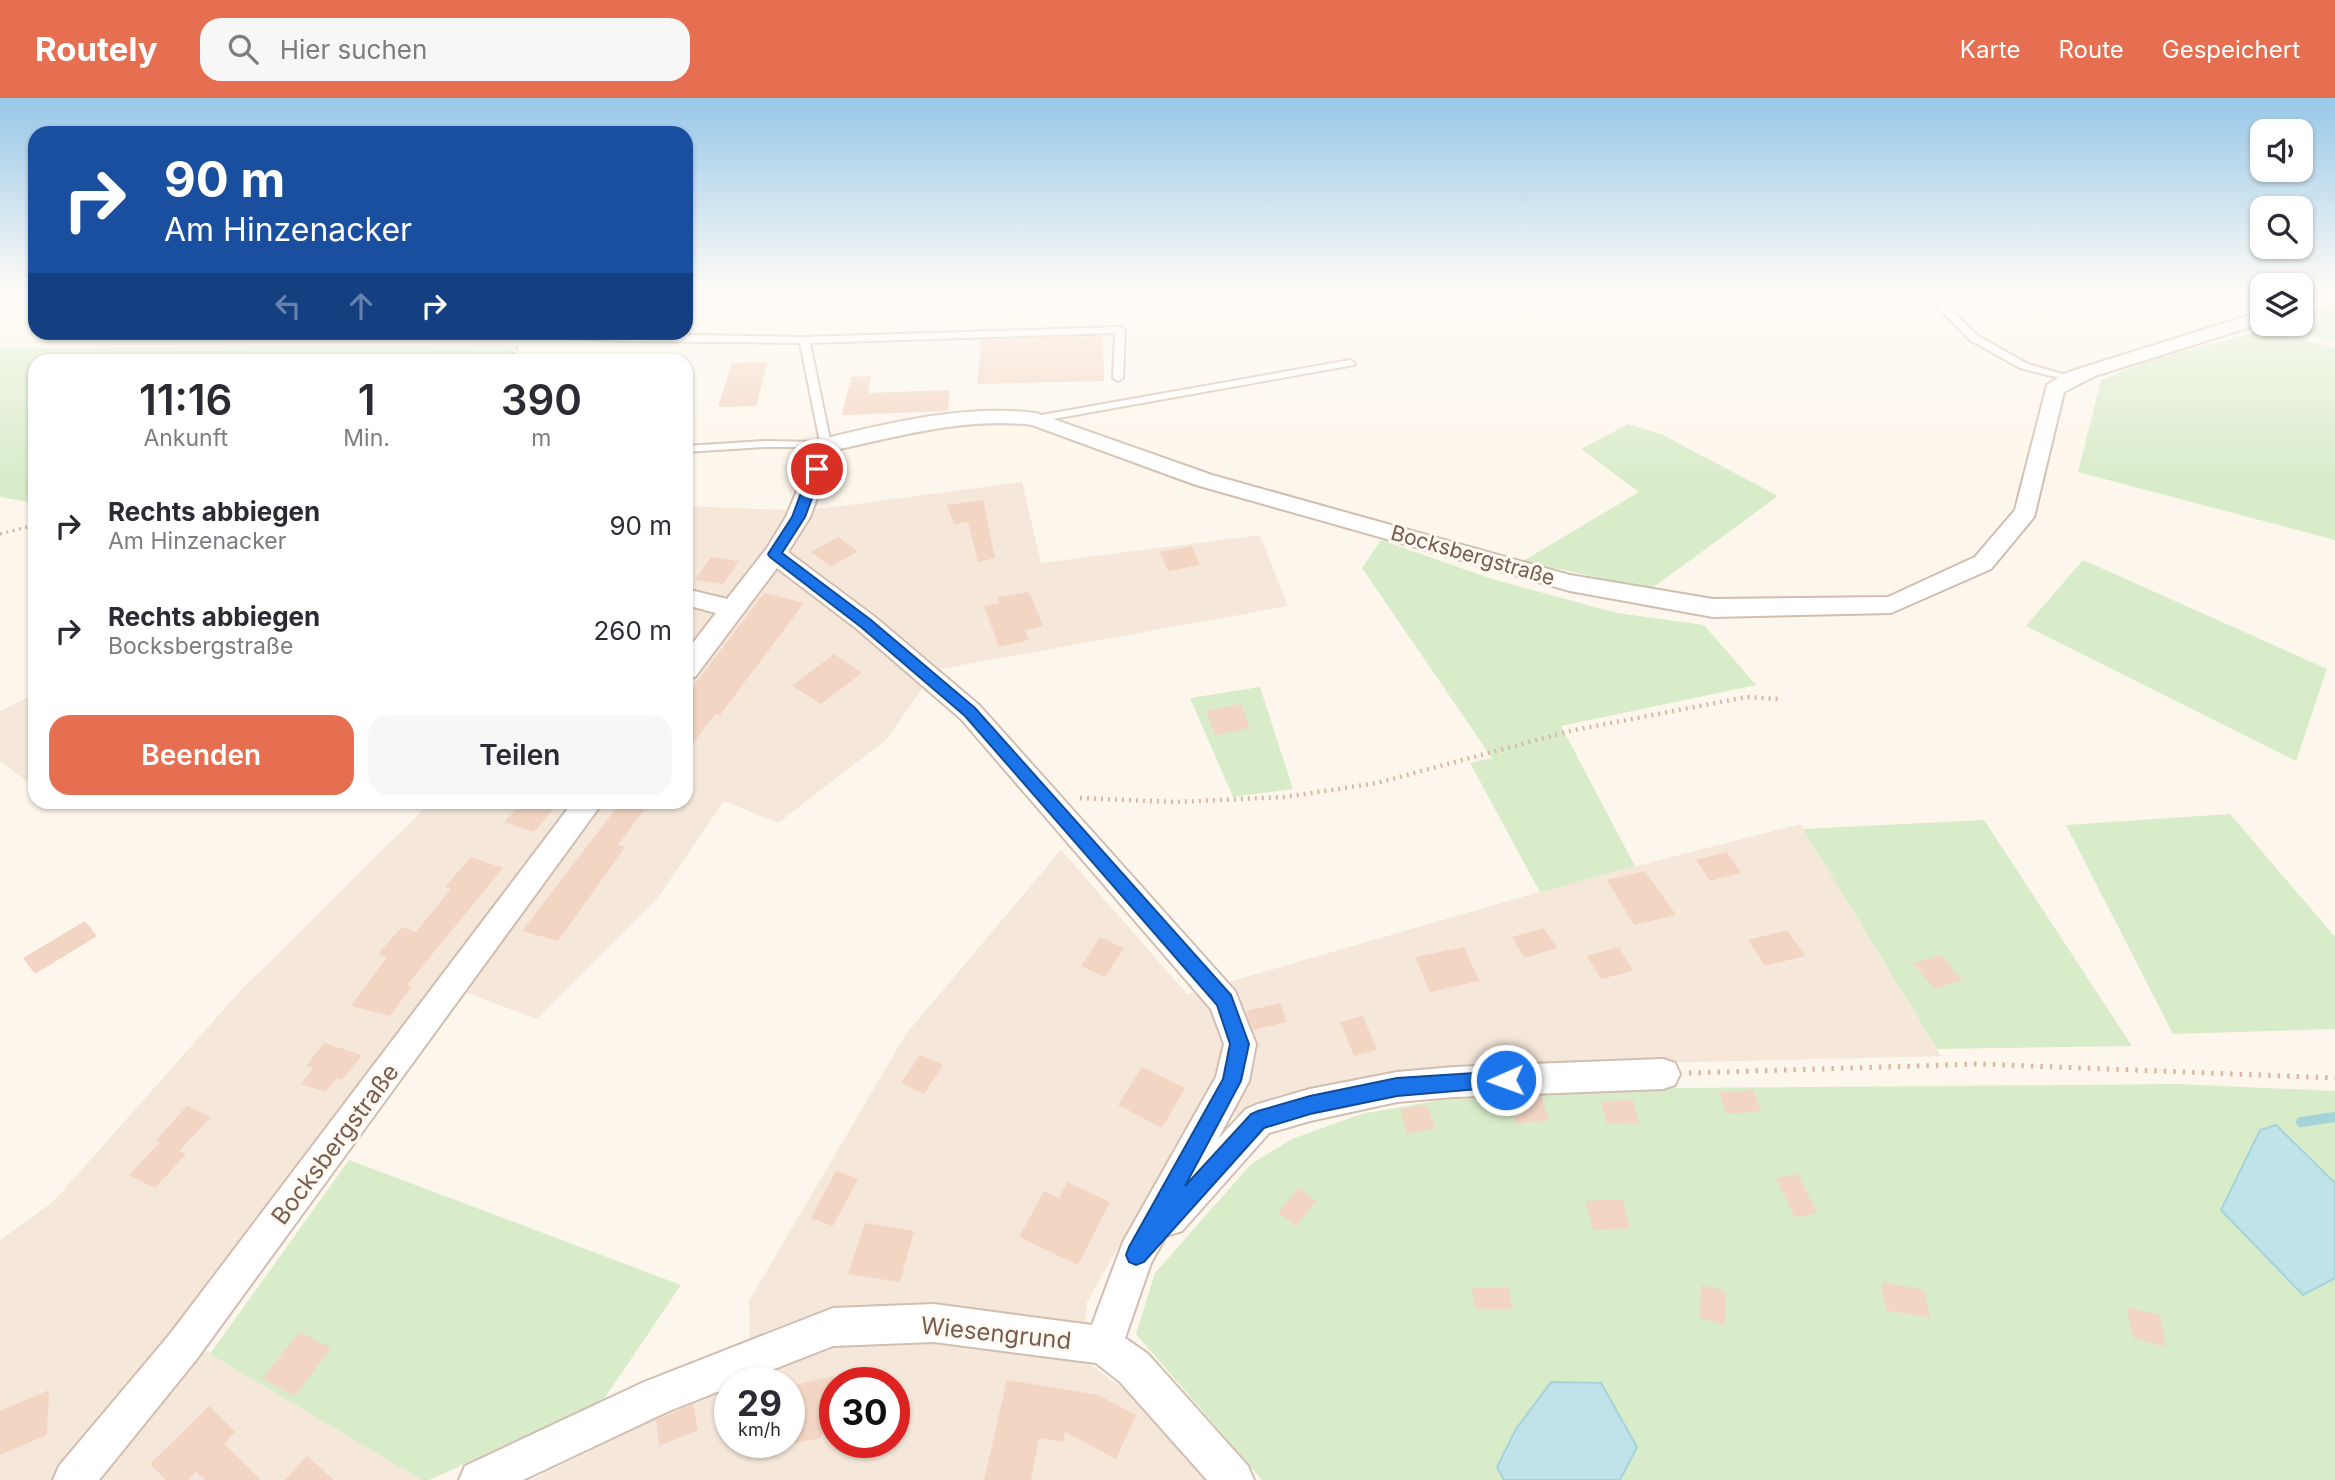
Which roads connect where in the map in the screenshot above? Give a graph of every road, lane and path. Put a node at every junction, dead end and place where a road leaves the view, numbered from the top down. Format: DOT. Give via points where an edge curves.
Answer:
graph roads {
  1 [pos="807,353"];
  2 [pos="1119,353"];
  3 [pos="2002,353"];
  4 [pos="2148,353"];
  5 [pos="1350,363"];
  6 [pos="1118,378"];
  7 [pos="2071,378"];
  8 [pos="1036,419"];
  9 [pos="826,445"];
  10 [pos="693,449"];
  11 [pos="28,527"];
  12 [pos="0,534"];
  13 [pos="775,554"];
  14 [pos="693,599"];
  15 [pos="732,609"];
  16 [pos="693,661"];
  17 [pos="1778,699"];
  18 [pos="1048,798"];
  19 [pos="584,809"];
  20 [pos="1663,1074"];
  21 [pos="2335,1078"];
  22 [pos="1136,1255"];
  23 [pos="1104,1345"];
  24 [pos="73,1480"];
  25 [pos="479,1480"];
  26 [pos="1234,1480"];
  1 -- 9 [label="lane"];
  2 -- 6 [label="lane"];
  3 -- 7 [label="lane" via="2024,366"];
  4 -- 7 [label="street"];
  5 -- 8 [label="lane"];
  7 -- 8 [label="street, Bocksbergstraße" via="2054,389 2026,512 1983,563 1891,606 1713,608 1570,583 1204,480"];
  8 -- 9 [label="street, Bocksbergstraße" via="985,415"];
  9 -- 10 [label="lane"];
  9 -- 13 [label="street" via="798,517"];
  11 -- 12 [label="path"];
  13 -- 15 [label="street"];
  13 -- 18 [label="street" via="866,623 970,712"];
  14 -- 15 [label="street"];
  15 -- 16 [label="street"];
  17 -- 18 [label="path" via="1747,697 1574,730 1377,783 1285,797 1175,802"];
  18 -- 22 [label="street" via="1224,1001 1240,1044 1232,1081"];
  19 -- 24 [label="street, Bocksbergstraße" via="184,1347"];
  20 -- 21 [label="path" via="1980,1064"];
  20 -- 22 [label="street" via="1397,1087 1258,1120"];
  22 -- 23 [label="street"];
  23 -- 25 [label="street, Wiesengrund" via="934,1323 833,1327 658,1396"];
  23 -- 26 [label="street" via="1134,1368"];
}
